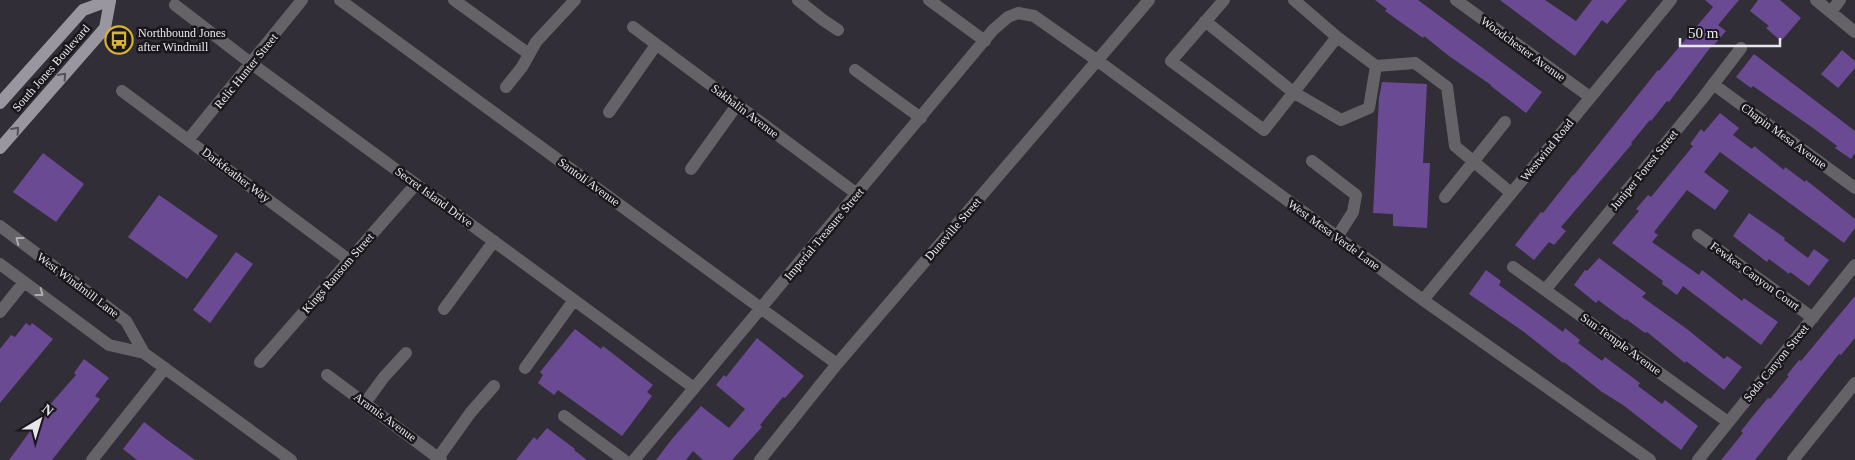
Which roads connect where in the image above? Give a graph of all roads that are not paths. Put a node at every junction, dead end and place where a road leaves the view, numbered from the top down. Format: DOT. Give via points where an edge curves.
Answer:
graph roads {
  1 [pos="110,0"];
  2 [pos="302,0"];
  3 [pos="340,0"];
  4 [pos="454,0"];
  5 [pos="575,0"];
  6 [pos="798,0"];
  7 [pos="929,0"];
  8 [pos="1149,0"];
  9 [pos="1224,0"];
  10 [pos="1294,0"];
  11 [pos="1456,0"];
  12 [pos="1671,0"];
  13 [pos="1816,0"];
  14 [pos="1840,0"];
  15 [pos="175,5"];
  16 [pos="1830,12"];
  17 [pos="1018,13"];
  18 [pos="1205,21"];
  19 [pos="633,28"];
  20 [pos="838,30"];
  21 [pos="1855,32"];
  22 [pos="1336,37"];
  23 [pos="985,41"];
  24 [pos="656,45"];
  25 [pos="1741,48"];
  26 [pos="529,54"];
  27 [pos="1098,61"];
  28 [pos="252,64"];
  29 [pos="1376,66"];
  30 [pos="855,70"];
  31 [pos="1713,84"];
  32 [pos="506,87"];
  33 [pos="122,91"];
  34 [pos="1294,92"];
  35 [pos="1590,97"];
  36 [pos="0,103"];
  37 [pos="737,105"];
  38 [pos="609,112"];
  39 [pos="920,118"];
  40 [pos="1505,122"];
  41 [pos="188,140"];
  42 [pos="0,148"];
  43 [pos="1312,161"];
  44 [pos="1474,162"];
  45 [pos="691,169"];
  46 [pos="416,184"];
  47 [pos="1855,188"];
  48 [pos="1511,193"];
  49 [pos="857,194"];
  50 [pos="1445,197"];
  51 [pos="0,226"];
  52 [pos="1698,235"];
  53 [pos="1337,237"];
  54 [pos="494,241"];
  55 [pos="349,260"];
  56 [pos="0,264"];
  57 [pos="1855,265"];
  58 [pos="1513,267"];
  59 [pos="24,282"];
  60 [pos="1545,290"];
  61 [pos="574,300"];
  62 [pos="1423,300"];
  63 [pos="761,308"];
  64 [pos="444,309"];
  65 [pos="0,312"];
  66 [pos="1813,318"];
  67 [pos="144,353"];
  68 [pos="406,353"];
  69 [pos="260,362"];
  70 [pos="837,364"];
  71 [pos="164,368"];
  72 [pos="526,368"];
  73 [pos="328,375"];
  74 [pos="1855,383"];
  75 [pos="494,386"];
  76 [pos="694,388"];
  77 [pos="365,403"];
  78 [pos="564,416"];
  79 [pos="1728,422"];
  80 [pos="440,459"];
  81 [pos="92,460"];
  82 [pos="291,460"];
  83 [pos="624,460"];
  84 [pos="634,460"];
  85 [pos="760,460"];
  86 [pos="1650,460"];
  87 [pos="1698,460"];
  88 [pos="1793,460"];
  1 -- 36 [label="main road, South Jones Boulevard" via="82,10"];
  42 -- 1 [label="main road, South Jones Boulevard, one-way" via="105,28"];
  2 -- 28 [label="street, Relic Hunter Street"];
  3 -- 63 [label="street, Santoli Avenue"];
  4 -- 26 [label="street"];
  5 -- 26 [label="street"];
  6 -- 20 [label="street"];
  7 -- 23 [label="street"];
  8 -- 27 [label="street, Duneville Street"];
  9 -- 18 [label="street"];
  10 -- 22 [label="street"];
  11 -- 35 [label="street, Woodchester Avenue"];
  12 -- 35 [label="street, Westwind Road"];
  13 -- 16 [label="street"];
  14 -- 16 [label="street"];
  15 -- 28 [label="street, Secret Island Drive"];
  16 -- 21 [label="street"];
  17 -- 23 [label="street, Imperial Treasure Street" via="1003,21"];
  17 -- 27 [label="street, West Mesa Verde Lane" via="1034,16"];
  18 -- 34 [label="street"];
  18 -- 34 [label="street" via="1171,61 1264,130"];
  19 -- 24 [label="street, Sakhalin Avenue"];
  22 -- 29 [label="street"];
  22 -- 34 [label="street"];
  23 -- 39 [label="street, Imperial Treasure Street"];
  24 -- 37 [label="street, Sakhalin Avenue"];
  24 -- 38 [label="street"];
  25 -- 31 [label="street, Juniper Forest Street"];
  26 -- 32 [label="street"];
  27 -- 53 [label="street, West Mesa Verde Lane"];
  27 -- 70 [label="street, Duneville Street"];
  28 -- 41 [label="street, Relic Hunter Street"];
  28 -- 46 [label="street, Secret Island Drive"];
  29 -- 34 [label="street" via="1369,108 1341,120"];
  29 -- 44 [label="street" via="1415,64 1448,87 1455,146"];
  30 -- 39 [label="street"];
  31 -- 47 [label="street, Chapin Mesa Avenue"];
  31 -- 60 [label="street, Juniper Forest Street"];
  33 -- 41 [label="street, Darkfeather Way"];
  35 -- 48 [label="street, Westwind Road"];
  37 -- 45 [label="street"];
  37 -- 49 [label="street, Sakhalin Avenue"];
  39 -- 49 [label="street, Imperial Treasure Street"];
  40 -- 44 [label="street"];
  41 -- 55 [label="street, Darkfeather Way"];
  43 -- 53 [label="street" via="1356,195 1353,212"];
  44 -- 48 [label="street"];
  44 -- 50 [label="street"];
  46 -- 54 [label="street, Secret Island Drive"];
  46 -- 55 [label="street, Kings Ransom Street"];
  48 -- 62 [label="street, Westwind Road"];
  49 -- 63 [label="street, Imperial Treasure Street"];
  67 -- 51 [label="street, West Windmill Lane, one-way" via="126,321"];
  52 -- 66 [label="street, Fewkes Canyon Court"];
  53 -- 62 [label="street, West Mesa Verde Lane"];
  54 -- 61 [label="street, Secret Island Drive"];
  54 -- 64 [label="street"];
  55 -- 69 [label="street, Kings Ransom Street"];
  56 -- 59 [label="street, West Windmill Lane"];
  57 -- 66 [label="street, Soda Canyon Street"];
  58 -- 60 [label="street, Sun Temple Avenue"];
  59 -- 65 [label="street"];
  59 -- 67 [label="street, West Windmill Lane, one-way" via="109,345"];
  60 -- 79 [label="street, Sun Temple Avenue"];
  61 -- 72 [label="street"];
  61 -- 76 [label="street, Secret Island Drive"];
  62 -- 86 [label="street, West Mesa Verde Lane"];
  63 -- 70 [label="street, Santoli Avenue"];
  63 -- 76 [label="street, Imperial Treasure Street"];
  66 -- 79 [label="street, Soda Canyon Street"];
  67 -- 71 [label="street, West Windmill Lane"];
  68 -- 77 [label="street"];
  70 -- 85 [label="street, Duneville Street"];
  71 -- 81 [label="street"];
  71 -- 82 [label="street, West Windmill Lane"];
  73 -- 77 [label="street, Aramis Avenue"];
  74 -- 88 [label="street"];
  75 -- 80 [label="street" via="471,412"];
  76 -- 84 [label="street, Imperial Treasure Street"];
  77 -- 80 [label="street, Aramis Avenue"];
  78 -- 83 [label="street"];
  79 -- 87 [label="street, Soda Canyon Street"];
}
